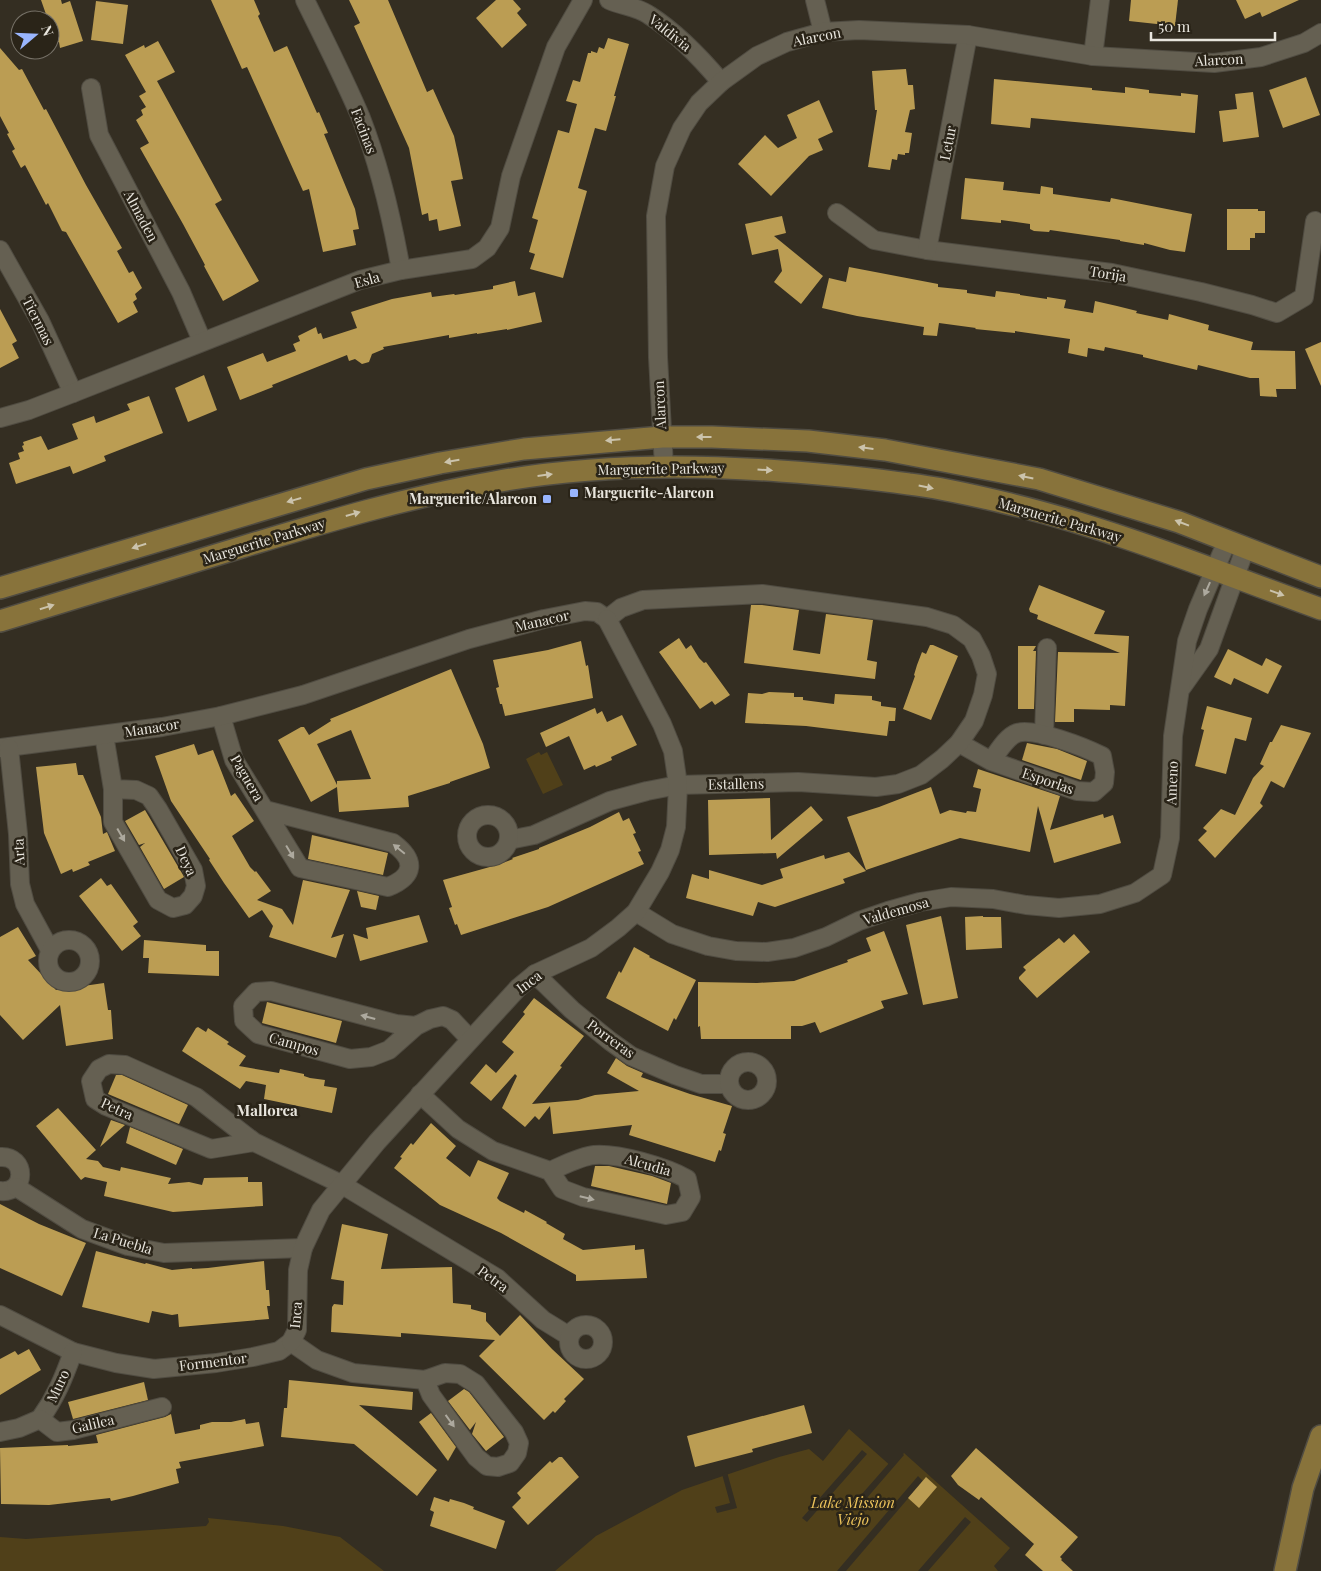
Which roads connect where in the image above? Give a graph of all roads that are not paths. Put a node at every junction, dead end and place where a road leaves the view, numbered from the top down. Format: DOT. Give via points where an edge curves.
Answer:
graph roads {
  1 [pos="305,0"];
  2 [pos="583,0"];
  3 [pos="609,0"];
  4 [pos="815,0"];
  5 [pos="1100,0"];
  6 [pos="823,32"];
  7 [pos="1321,33"];
  8 [pos="968,36"];
  9 [pos="1094,56"];
  10 [pos="721,82"];
  11 [pos="92,88"];
  12 [pos="837,214"];
  13 [pos="1315,221"];
  14 [pos="0,250"];
  15 [pos="927,250"];
  16 [pos="401,270"];
  17 [pos="202,341"];
  18 [pos="73,394"];
  19 [pos="0,418"];
  20 [pos="662,436"];
  21 [pos="664,467"];
  22 [pos="1236,545"];
  23 [pos="1225,574"];
  24 [pos="1321,577"];
  25 [pos="0,588"];
  26 [pos="1321,609"];
  27 [pos="607,619"];
  28 [pos="0,621"];
  29 [pos="1187,641"];
  30 [pos="1047,648"];
  31 [pos="1208,649"];
  32 [pos="1179,692"];
  33 [pos="221,716"];
  34 [pos="104,735"];
  35 [pos="1044,735"];
  36 [pos="960,743"];
  37 [pos="4,748"];
  38 [pos="991,761"];
  39 [pos="678,785"];
  40 [pos="113,789"];
  41 [pos="265,810"];
  42 [pos="509,840"];
  43 [pos="1162,875"];
  44 [pos="636,912"];
  45 [pos="50,950"];
  46 [pos="536,974"];
  47 [pos="416,1026"];
  48 [pos="470,1039"];
  49 [pos="729,1084"];
  50 [pos="420,1094"];
  51 [pos="254,1142"];
  52 [pos="0,1156"];
  53 [pos="550,1170"];
  54 [pos="341,1184"];
  55 [pos="8,1189"];
  56 [pos="303,1248"];
  57 [pos="0,1314"];
  58 [pos="569,1336"];
  59 [pos="291,1342"];
  60 [pos="73,1352"];
  61 [pos="425,1380"];
  62 [pos="162,1407"];
  63 [pos="40,1419"];
  64 [pos="0,1432"];
  65 [pos="1321,1436"];
  66 [pos="1285,1571"];
  1 -- 16 [label="street, Facinas" via="361,118 382,180"];
  2 -- 16 [label="street, Esla" via="556,47 511,176 500,228 487,248 472,259"];
  3 -- 10 [label="street, Valdivia" via="648,14 678,37"];
  4 -- 6 [label="street"];
  5 -- 9 [label="street"];
  6 -- 8 [label="street, Alarcon" via="860,30"];
  6 -- 10 [label="street, Alarcon" via="787,42 758,56"];
  7 -- 9 [label="street, Alarcon" via="1304,43 1261,57 1214,63"];
  8 -- 9 [label="street, Alarcon"];
  8 -- 15 [label="street, Letur"];
  10 -- 20 [label="street, Alarcon" via="699,103 682,128 664,166 656,216"];
  11 -- 17 [label="street, Almaden" via="99,135 181,292"];
  12 -- 15 [label="street, Torija" via="874,240"];
  13 -- 15 [label="street, Torija" via="1304,297 1277,313 1218,296 1112,274"];
  14 -- 18 [label="street, Tiermas" via="40,321"];
  16 -- 17 [label="street, Esla" via="360,280"];
  17 -- 18 [label="street, Esla"];
  18 -- 19 [label="street, Esla"];
  20 -- 21 [label="street, Alarcon"];
  22 -- 20 [label="main road, Marguerite Parkway, one-way" via="1179,522 1040,480 960,463 808,441"];
  20 -- 25 [label="main road, Marguerite Parkway, one-way" via="524,448 366,479"];
  21 -- 23 [label="main road, Marguerite Parkway, one-way" via="751,469 913,484 1064,519"];
  28 -- 21 [label="main road, Marguerite Parkway, one-way" via="348,515 431,495 496,481 586,470"];
  22 -- 23 [label="street, Ameno"];
  22 -- 24 [label="main road, Marguerite Parkway"];
  23 -- 26 [label="main road, Marguerite Parkway, one-way"];
  23 -- 29 [label="street, Ameno, one-way" via="1198,609"];
  23 -- 31 [label="street, Ameno"];
  27 -- 33 [label="street, Manacor" via="597,612 585,611 535,622 468,639 303,695"];
  27 -- 36 [label="street" via="621,608 643,600 762,594 927,617 953,624 972,639 987,674 974,721"];
  27 -- 39 [label="street, Inca" via="662,724 673,751"];
  29 -- 31 [label="street"];
  29 -- 32 [label="street, Ameno"];
  30 -- 35 [label="street"];
  31 -- 32 [label="street, Ameno"];
  32 -- 43 [label="street, Ameno" via="1173,736 1170,838"];
  33 -- 34 [label="street, Manacor"];
  33 -- 41 [label="street, Paguera" via="234,760"];
  34 -- 37 [label="street, Manacor"];
  34 -- 40 [label="street, Deya"];
  35 -- 38 [label="street, Esporlas" via="1031,731 1017,733 1007,740"];
  35 -- 38 [label="street, Esporlas" via="1102,756 1106,772 1104,783 1094,792 1077,791"];
  36 -- 38 [label="street, Esporlas"];
  36 -- 39 [label="street, Estallens" via="921,775 898,784 876,787 798,782"];
  37 -- 45 [label="street, Arta" via="18,834 20,884 25,904"];
  39 -- 42 [label="street, Estallens" via="610,801 534,835"];
  39 -- 44 [label="street, Inca" via="676,827 670,850"];
  40 -- 40 [label="street, Deya, one-way" via="113,822 158,900 173,908 185,905 194,896 193,870 158,809 149,796 136,790"];
  41 -- 41 [label="street, Paguera, one-way" via="300,868 388,887 401,882 407,874 409,861 404,851 393,844"];
  43 -- 44 [label="street, Valdemosa" via="1135,893 1100,904 1059,908 951,897 920,902 888,911 794,948 767,952 708,946 672,934"];
  44 -- 46 [label="street, Inca" via="591,948"];
  46 -- 48 [label="street, Inca" via="518,988"];
  46 -- 49 [label="street, Porreras" via="572,1010 631,1056 701,1084"];
  47 -- 47 [label="street, Campos, one-way" via="396,1024 271,991 256,992 243,1006 244,1021 258,1034 350,1059 371,1057 389,1050"];
  47 -- 48 [label="street, Campos" via="443,1016 452,1020"];
  48 -- 50 [label="street, Inca"];
  50 -- 53 [label="street" via="458,1129 493,1151"];
  50 -- 54 [label="street, Inca"];
  51 -- 51 [label="street, Petra" via="196,1098 125,1065 109,1064 99,1069 91,1081 95,1099 106,1106 211,1149"];
  51 -- 54 [label="street, Petra"];
  52 -- 55 [label="street" via="15,1161 21,1174"];
  53 -- 53 [label="street, Alcudia, one-way" via="562,1189 583,1197 666,1215 682,1212 691,1197 687,1179 672,1170 617,1157 593,1155"];
  54 -- 56 [label="street, Inca" via="321,1210"];
  54 -- 58 [label="street, Petra" via="497,1278 543,1320"];
  55 -- 56 [label="street, La Puebla" via="82,1229 128,1246 164,1253"];
  56 -- 59 [label="street, Inca" via="298,1270 297,1330"];
  57 -- 60 [label="street, Formentor"];
  59 -- 60 [label="street, Formentor" via="279,1352 154,1369"];
  59 -- 61 [label="street" via="317,1360 353,1373"];
  60 -- 63 [label="street, Muro" via="52,1403"];
  61 -- 61 [label="street, one-way" via="431,1395 476,1457 487,1466 510,1463 519,1443 476,1384 460,1374 446,1373"];
  62 -- 63 [label="street, Galilea" via="57,1432"];
  63 -- 64 [label="street"];
  65 -- 66 [label="main road" via="1302,1488"];
}
